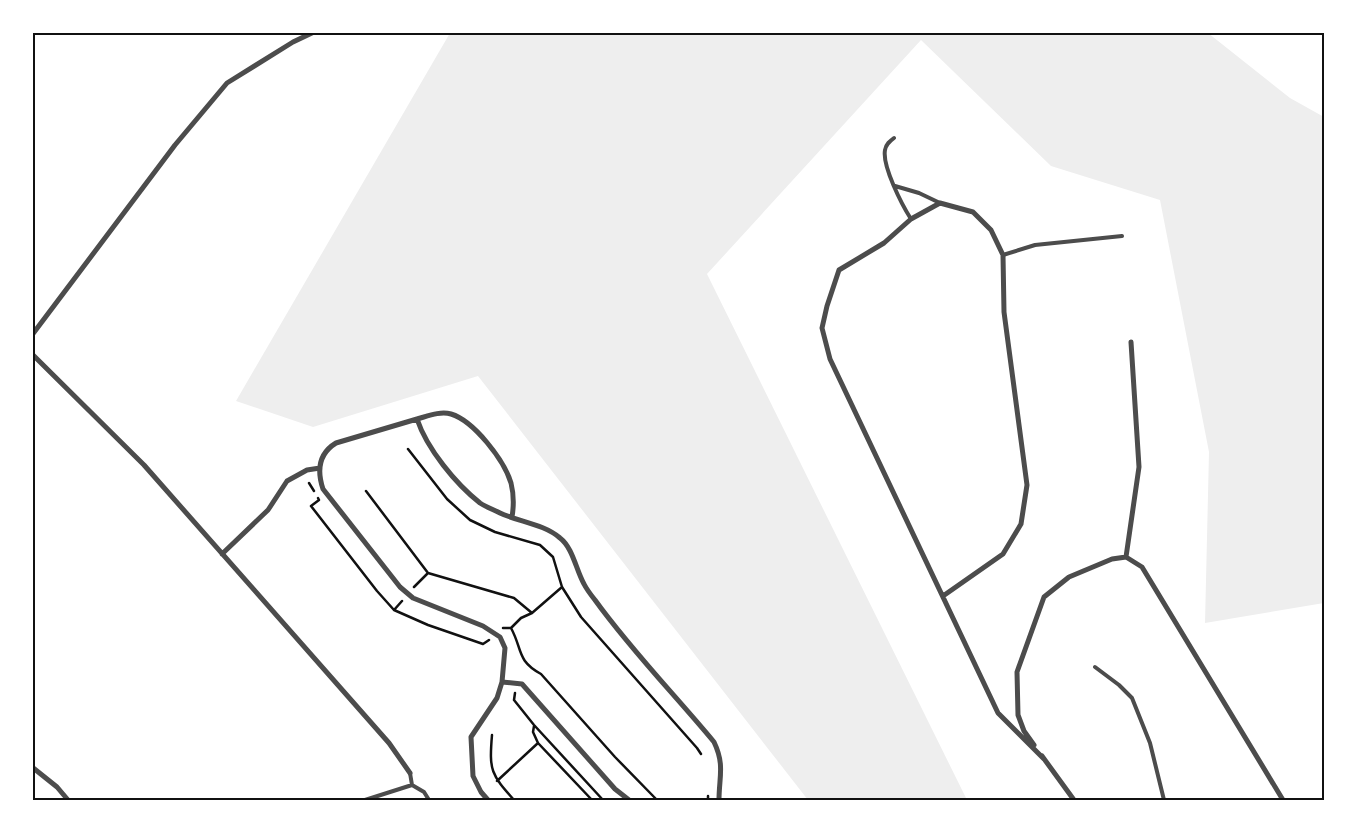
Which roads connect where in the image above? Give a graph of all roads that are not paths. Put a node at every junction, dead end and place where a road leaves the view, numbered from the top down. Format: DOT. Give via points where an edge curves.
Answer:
graph roads {
  1 [pos="314,32"];
  2 [pos="894,138"];
  3 [pos="895,186"];
  4 [pos="940,203"];
  5 [pos="911,219"];
  6 [pos="1122,236"];
  7 [pos="1003,255"];
  8 [pos="32,335"];
  9 [pos="1131,342"];
  10 [pos="32,354"];
  11 [pos="417,419"];
  12 [pos="320,468"];
  13 [pos="512,517"];
  14 [pos="222,554"];
  15 [pos="1126,557"];
  16 [pos="943,596"];
  17 [pos="1096,667"];
  18 [pos="502,682"];
  19 [pos="1044,759"];
  20 [pos="32,767"];
  21 [pos="410,773"];
  22 [pos="412,785"];
  23 [pos="68,800"];
  24 [pos="365,800"];
  25 [pos="428,800"];
  26 [pos="488,800"];
  27 [pos="629,800"];
  28 [pos="719,800"];
  29 [pos="1074,800"];
  30 [pos="1164,800"];
  31 [pos="1283,800"];
  1 -- 8 [label="street" via="227,83 175,145"];
  2 -- 3 [label="lane" via="885,150"];
  3 -- 4 [label="lane"];
  3 -- 5 [label="lane"];
  4 -- 5 [label="street"];
  4 -- 7 [label="street" via="973,212 991,230"];
  5 -- 16 [label="street" via="884,243 839,270 822,328 830,359"];
  6 -- 7 [label="lane" via="1035,245"];
  7 -- 16 [label="street" via="1004,312 1027,485 1021,524 1003,554"];
  9 -- 15 [label="street" via="1139,467"];
  10 -- 14 [label="street" via="144,464"];
  11 -- 12 [label="street" via="336,443 328,448"];
  11 -- 13 [label="street" via="422,434 462,486 482,504"];
  11 -- 13 [label="street" via="449,413 483,438 504,466 511,483"];
  12 -- 14 [label="street" via="307,470 287,482 268,510"];
  12 -- 18 [label="street" via="318,475 323,489 400,587 412,598 483,626 500,637 505,648"];
  13 -- 28 [label="street" via="551,531 562,539 584,585 610,621 714,742 721,763"];
  14 -- 21 [label="street" via="389,743"];
  15 -- 19 [label="street" via="1112,559 1069,577 1044,597 1017,672 1018,715 1024,731"];
  15 -- 31 [label="street" via="1142,568"];
  16 -- 19 [label="street" via="998,713"];
  17 -- 30 [label="lane" via="1132,698 1150,743"];
  18 -- 26 [label="street" via="497,698 471,737 473,776"];
  18 -- 27 [label="street" via="522,684 615,789"];
  19 -- 29 [label="street"];
  20 -- 23 [label="street"];
  21 -- 22 [label="lane"];
  22 -- 24 [label="lane"];
  22 -- 25 [label="lane" via="424,792"];
}
